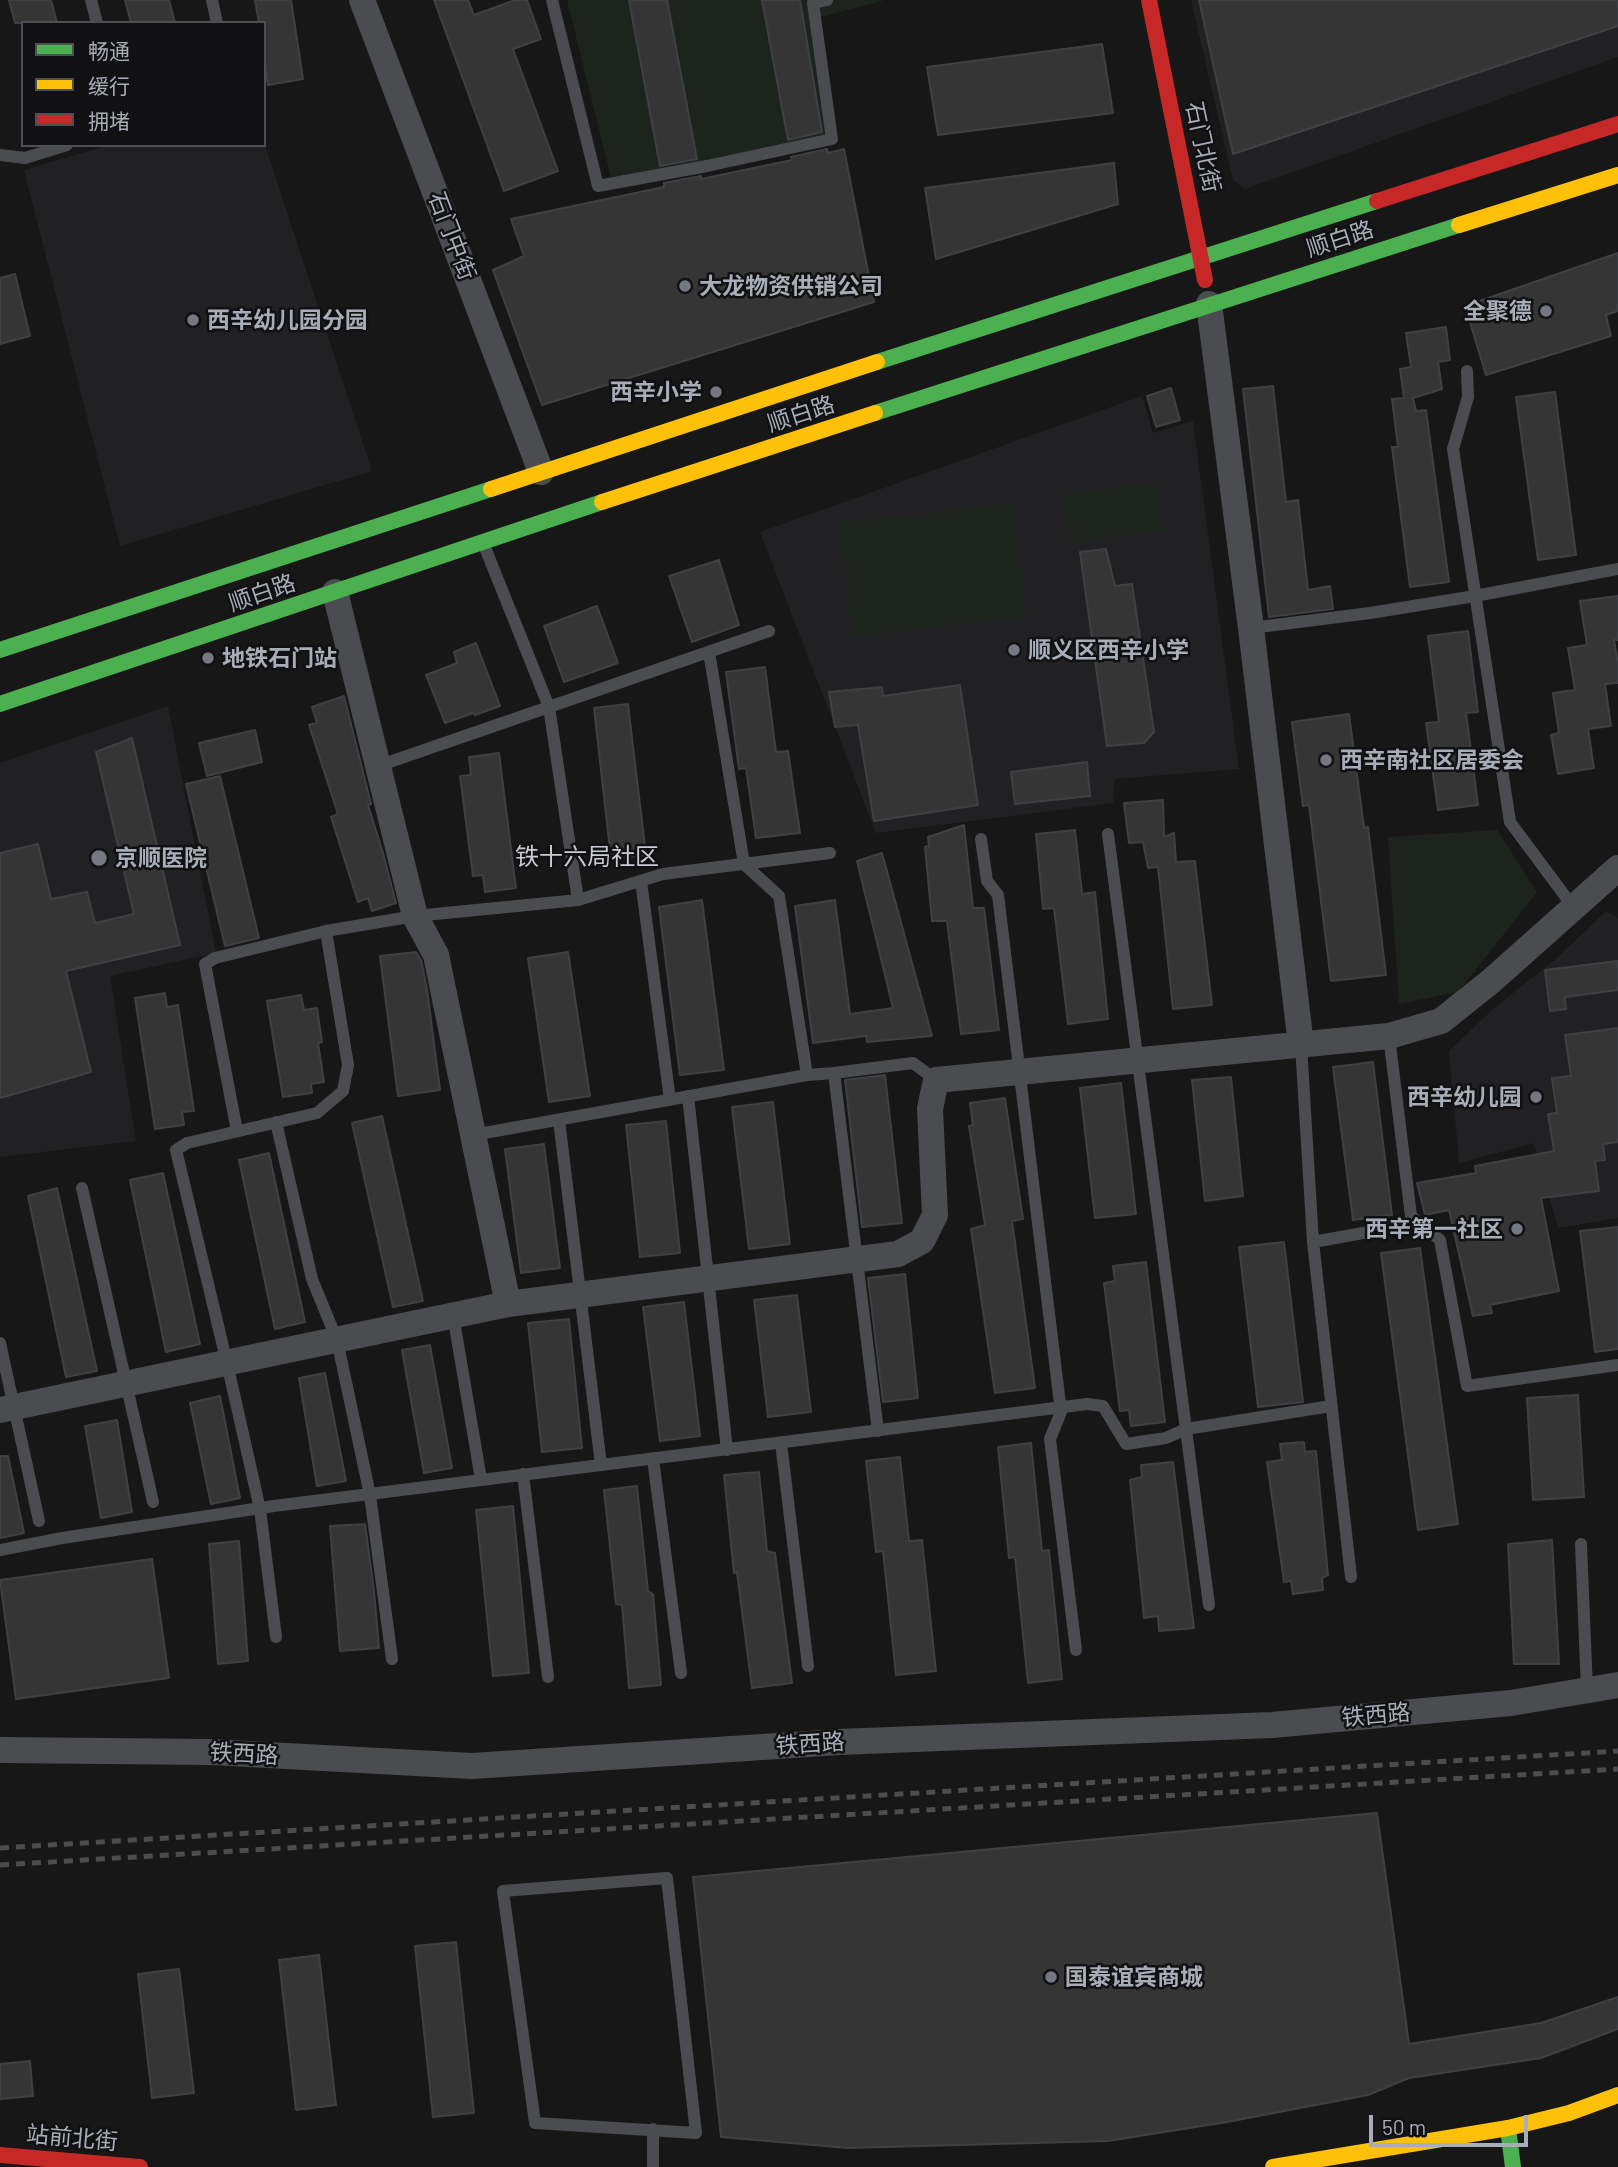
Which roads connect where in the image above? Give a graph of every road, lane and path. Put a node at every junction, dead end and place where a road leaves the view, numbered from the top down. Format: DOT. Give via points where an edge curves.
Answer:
graph roads {
  1 [pos="91,0"];
  2 [pos="212,0"];
  3 [pos="362,0"];
  4 [pos="552,0"];
  5 [pos="827,0"];
  6 [pos="1149,0"];
  7 [pos="96,21"];
  8 [pos="217,21"];
  9 [pos="1618,124"];
  10 [pos="61,147"];
  11 [pos="0,155"];
  12 [pos="1618,175"];
  13 [pos="1202,256"];
  14 [pos="1209,304"];
  15 [pos="1467,371"];
  16 [pos="541,471"];
  17 [pos="483,541"];
  18 [pos="1618,569"];
  19 [pos="335,592"];
  20 [pos="1475,596"];
  21 [pos="1251,628"];
  22 [pos="769,631"];
  23 [pos="0,634"];
  24 [pos="46,635"];
  25 [pos="0,650"];
  26 [pos="709,652"];
  27 [pos="53,687"];
  28 [pos="0,704"];
  29 [pos="549,707"];
  30 [pos="24,711"];
  31 [pos="378,766"];
  32 [pos="1108,834"];
  33 [pos="981,839"];
  34 [pos="830,853"];
  35 [pos="744,864"];
  36 [pos="1618,868"];
  37 [pos="640,881"];
  38 [pos="578,900"];
  39 [pos="1574,908"];
  40 [pos="415,916"];
  41 [pos="327,931"];
  42 [pos="1389,1036"];
  43 [pos="1301,1045"];
  44 [pos="1138,1061"];
  45 [pos="1020,1072"];
  46 [pos="834,1073"];
  47 [pos="807,1074"];
  48 [pos="936,1080"];
  49 [pos="688,1096"];
  50 [pos="670,1100"];
  51 [pos="559,1120"];
  52 [pos="276,1122"];
  53 [pos="237,1131"];
  54 [pos="473,1135"];
  55 [pos="82,1188"];
  56 [pos="1419,1223"];
  57 [pos="1313,1242"];
  58 [pos="857,1259"];
  59 [pos="708,1279"];
  60 [pos="580,1295"];
  61 [pos="508,1304"];
  62 [pos="453,1315"];
  63 [pos="337,1340"];
  64 [pos="0,1343"];
  65 [pos="227,1363"];
  66 [pos="1618,1365"];
  67 [pos="126,1384"];
  68 [pos="1331,1406"];
  69 [pos="7,1408"];
  70 [pos="1060,1408"];
  71 [pos="1186,1429"];
  72 [pos="878,1431"];
  73 [pos="781,1443"];
  74 [pos="727,1450"];
  75 [pos="653,1459"];
  76 [pos="601,1465"];
  77 [pos="523,1475"];
  78 [pos="481,1479"];
  79 [pos="370,1495"];
  80 [pos="153,1502"];
  81 [pos="260,1509"];
  82 [pos="39,1521"];
  83 [pos="1581,1544"];
  84 [pos="0,1550"];
  85 [pos="1351,1577"];
  86 [pos="1209,1605"];
  87 [pos="276,1637"];
  88 [pos="1076,1650"];
  89 [pos="392,1659"];
  90 [pos="808,1667"];
  91 [pos="681,1673"];
  92 [pos="548,1676"];
  93 [pos="1618,1685"];
  94 [pos="1587,1690"];
  95 [pos="0,1751"];
  96 [pos="1618,2095"];
  97 [pos="1508,2128"];
  98 [pos="653,2129"];
  99 [pos="0,2155"];
  100 [pos="54,2160"];
  101 [pos="27,2167"];
  102 [pos="140,2167"];
  103 [pos="653,2167"];
  104 [pos="1273,2167"];
  105 [pos="1513,2167"];
  1 -- 7 [label="lane"];
  2 -- 8 [label="lane"];
  3 -- 16 [label="street, 石门中街"];
  4 -- 5 [label="lane" via="598,186 832,139 813,3"];
  6 -- 13 [label="main road, 石门北街"];
  9 -- 13 [label="main road, 顺白路"];
  10 -- 11 [label="lane" via="25,158"];
  12 -- 14 [label="main road, 顺白路"];
  13 -- 14 [label="main road, 石门北街"];
  13 -- 16 [label="main road, 顺白路"];
  14 -- 17 [label="main road, 顺白路"];
  14 -- 21 [label="street"];
  15 -- 20 [label="lane" via="1468,397 1453,449"];
  16 -- 24 [label="main road, 顺白路"];
  17 -- 19 [label="main road, 顺白路"];
  17 -- 29 [label="lane"];
  18 -- 20 [label="lane"];
  19 -- 27 [label="main road, 顺白路"];
  19 -- 31 [label="street"];
  20 -- 21 [label="lane"];
  20 -- 39 [label="lane" via="1510,822"];
  21 -- 43 [label="street"];
  22 -- 26 [label="lane"];
  23 -- 24 [label="main road"];
  24 -- 25 [label="main road, 顺白路"];
  26 -- 29 [label="lane"];
  26 -- 35 [label="lane"];
  27 -- 28 [label="main road, 顺白路"];
  27 -- 30 [label="main road"];
  29 -- 31 [label="lane"];
  29 -- 38 [label="lane"];
  31 -- 40 [label="street"];
  32 -- 44 [label="lane"];
  33 -- 45 [label="lane" via="987,881 998,895"];
  34 -- 35 [label="lane"];
  35 -- 37 [label="lane"];
  35 -- 47 [label="lane" via="779,896"];
  36 -- 39 [label="street"];
  37 -- 38 [label="lane"];
  37 -- 50 [label="lane"];
  38 -- 40 [label="lane"];
  39 -- 42 [label="street" via="1441,1021"];
  40 -- 41 [label="lane"];
  40 -- 54 [label="street" via="436,955"];
  41 -- 52 [label="lane" via="348,1065 343,1091 317,1113"];
  41 -- 53 [label="lane" via="205,964"];
  42 -- 43 [label="street"];
  42 -- 56 [label="lane" via="1411,1216"];
  43 -- 44 [label="street"];
  43 -- 57 [label="lane"];
  44 -- 45 [label="street"];
  44 -- 71 [label="lane"];
  45 -- 48 [label="street"];
  45 -- 70 [label="lane"];
  46 -- 47 [label="lane"];
  46 -- 48 [label="lane" via="913,1063"];
  46 -- 58 [label="lane"];
  47 -- 49 [label="lane"];
  48 -- 58 [label="street" via="930,1109 935,1215 922,1241 898,1254"];
  49 -- 50 [label="lane"];
  49 -- 59 [label="lane"];
  50 -- 51 [label="lane"];
  51 -- 54 [label="lane"];
  51 -- 60 [label="lane"];
  52 -- 53 [label="lane"];
  52 -- 63 [label="lane" via="312,1279"];
  53 -- 65 [label="lane" via="176,1150"];
  54 -- 61 [label="street"];
  55 -- 67 [label="lane"];
  56 -- 57 [label="lane"];
  56 -- 66 [label="lane" via="1440,1240 1467,1386"];
  57 -- 68 [label="lane"];
  58 -- 59 [label="street"];
  58 -- 72 [label="lane"];
  59 -- 60 [label="street"];
  59 -- 74 [label="lane"];
  60 -- 61 [label="street"];
  60 -- 76 [label="lane"];
  61 -- 62 [label="street"];
  62 -- 63 [label="street"];
  62 -- 78 [label="lane"];
  63 -- 65 [label="street"];
  63 -- 79 [label="lane"];
  64 -- 69 [label="lane"];
  65 -- 67 [label="street"];
  65 -- 81 [label="lane"];
  67 -- 69 [label="street"];
  67 -- 80 [label="lane"];
  68 -- 71 [label="lane"];
  68 -- 85 [label="lane"];
  69 -- 82 [label="lane"];
  70 -- 71 [label="lane" via="1103,1406 1126,1444 1166,1438"];
  70 -- 72 [label="lane"];
  70 -- 88 [label="lane" via="1050,1439"];
  71 -- 86 [label="lane"];
  72 -- 73 [label="lane"];
  73 -- 74 [label="lane"];
  73 -- 90 [label="lane"];
  74 -- 75 [label="lane"];
  75 -- 76 [label="lane"];
  75 -- 91 [label="lane"];
  76 -- 77 [label="lane"];
  77 -- 78 [label="lane"];
  77 -- 92 [label="lane"];
  78 -- 79 [label="lane"];
  79 -- 81 [label="lane"];
  79 -- 89 [label="lane"];
  81 -- 84 [label="lane"];
  81 -- 87 [label="lane"];
  83 -- 94 [label="lane"];
  93 -- 94 [label="street, 铁西路"];
  94 -- 95 [label="street, 铁西路" via="1511,1703 1272,1725 839,1742 472,1766 212,1752"];
  96 -- 97 [label="main road"];
  97 -- 104 [label="main road" via="1484,2137"];
  97 -- 105 [label="main road"];
  98 -- 98 [label="lane" via="696,2133 667,1878 503,1891 536,2123"];
  98 -- 103 [label="lane"];
  99 -- 100 [label="main road, 站前北街"];
  100 -- 101 [label="main road"];
  100 -- 102 [label="main road, 站前北街"];
}
